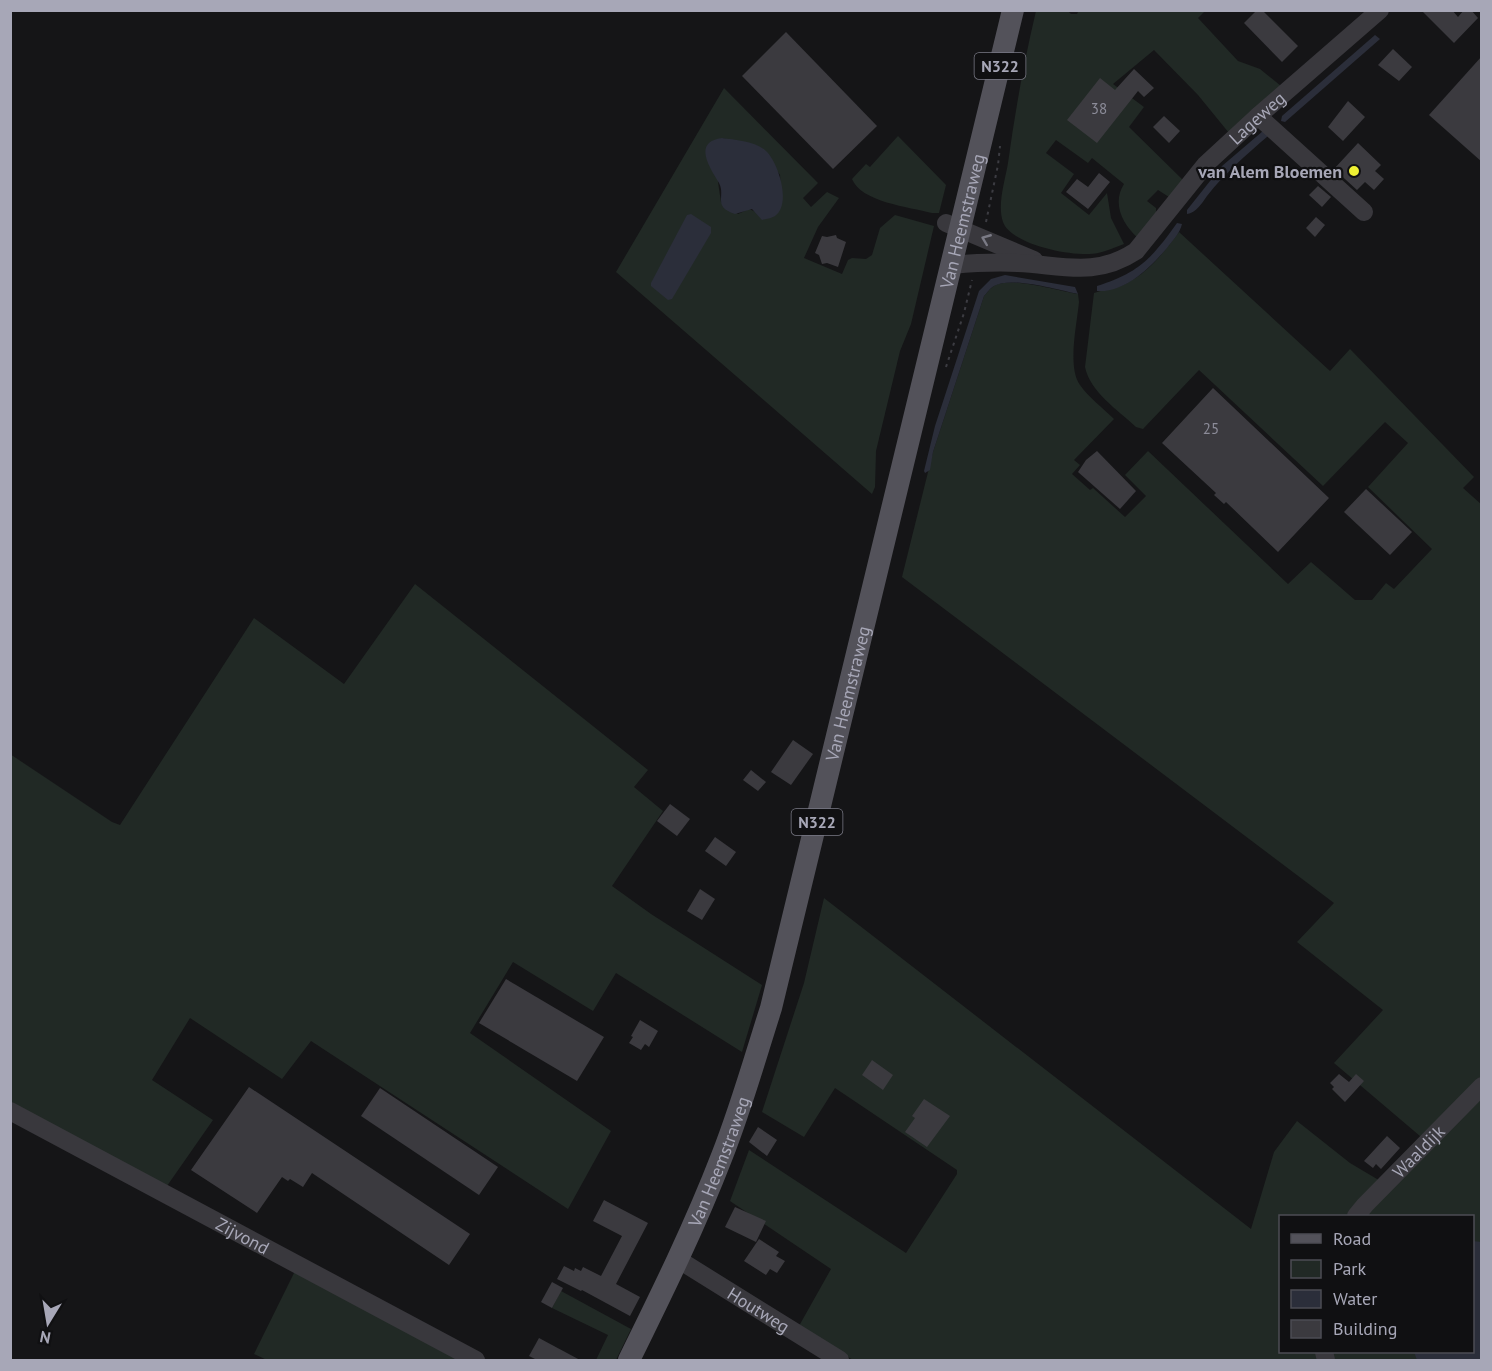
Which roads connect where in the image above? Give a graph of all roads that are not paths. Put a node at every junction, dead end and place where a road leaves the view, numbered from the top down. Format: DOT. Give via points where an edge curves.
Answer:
graph roads {
  1 [pos="1013,10"];
  2 [pos="1380,10"];
  3 [pos="1258,116"];
  4 [pos="1364,212"];
  5 [pos="953,226"];
  6 [pos="952,265"];
  7 [pos="1050,266"];
  8 [pos="1482,1086"];
  9 [pos="10,1111"];
  10 [pos="1357,1215"];
  11 [pos="679,1260"];
  12 [pos="476,1360"];
  13 [pos="629,1360"];
  14 [pos="840,1360"];
  1 -- 5 [label="main road, Van Heemstraweg / N322"];
  2 -- 3 [label="street, Lageweg"];
  3 -- 4 [label="street"];
  3 -- 7 [label="street, Lageweg" via="1206,164 1136,251 1125,259 1082,269"];
  5 -- 6 [label="main road, Van Heemstraweg / N322"];
  7 -- 5 [label="street, Lageweg, one-way"];
  6 -- 7 [label="street, Lageweg"];
  6 -- 11 [label="main road, Van Heemstraweg / N322" via="771,1008 723,1155"];
  8 -- 10 [label="street, Waaldijk"];
  9 -- 12 [label="street, Zijvond"];
  11 -- 13 [label="main road, Van Heemstraweg / N322"];
  11 -- 14 [label="street, Houtweg"];
}
